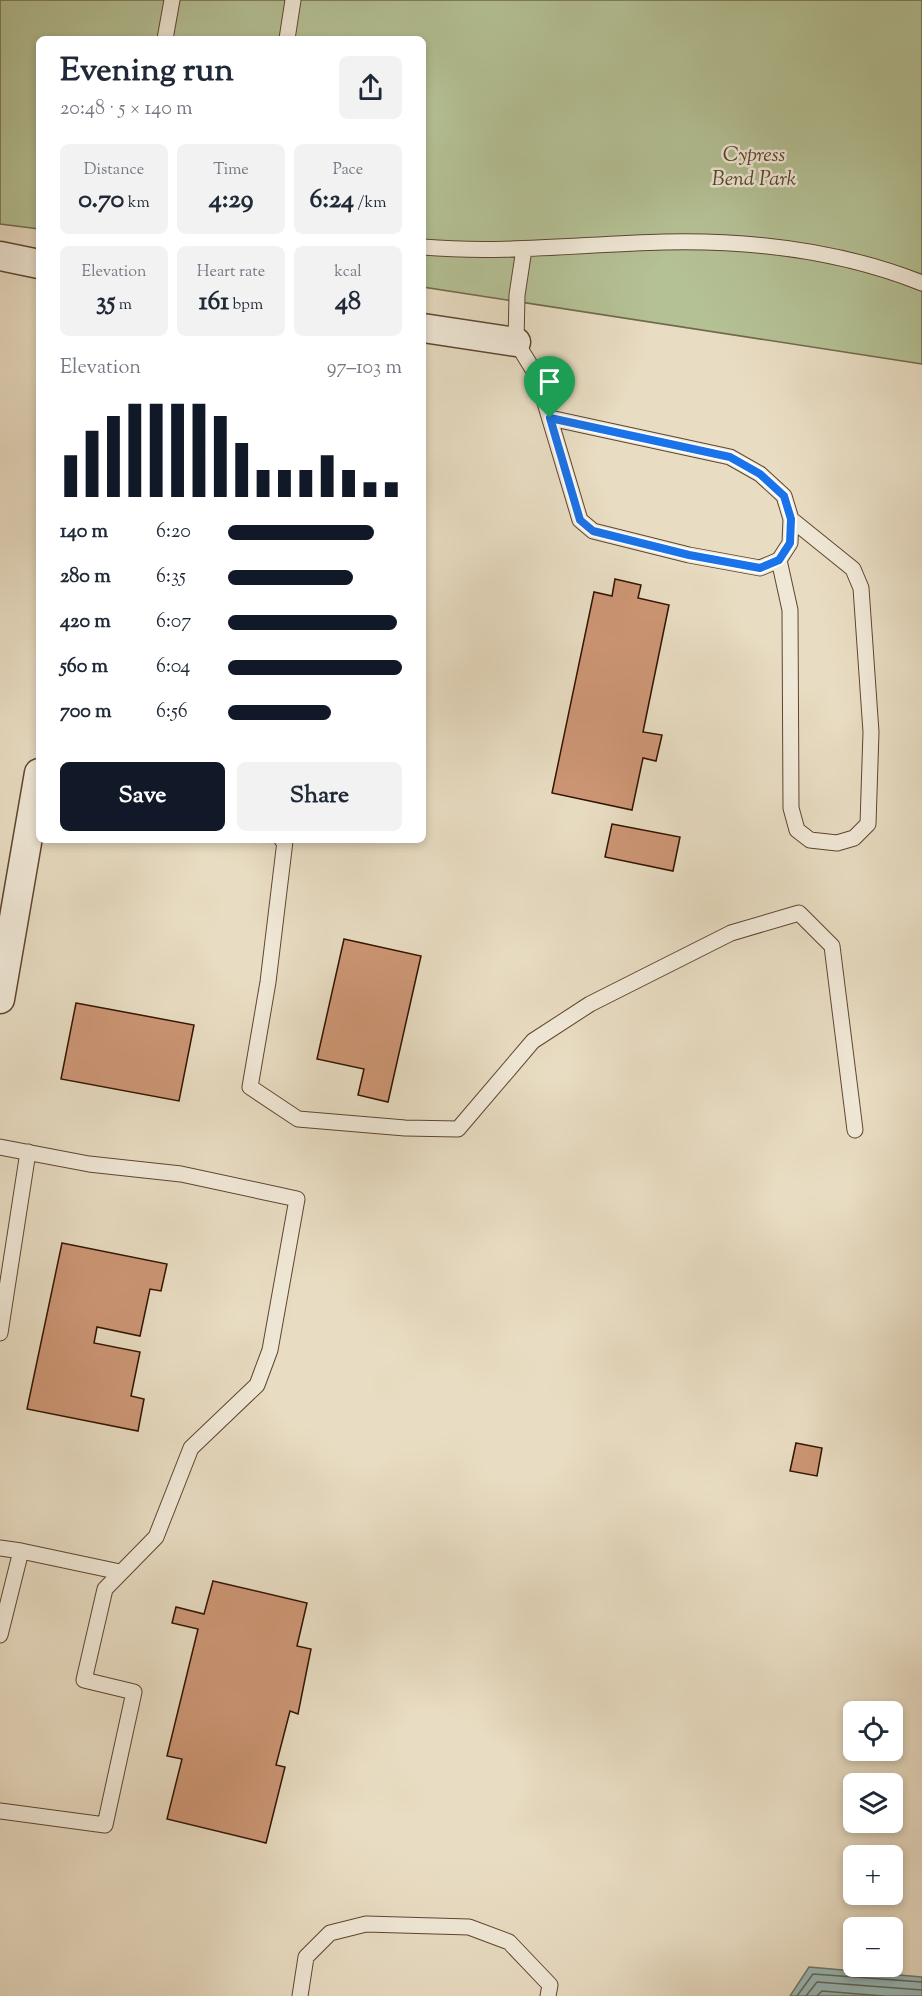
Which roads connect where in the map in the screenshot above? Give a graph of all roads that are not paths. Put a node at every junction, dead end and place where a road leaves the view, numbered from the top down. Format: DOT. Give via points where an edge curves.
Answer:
graph roads {
  1 [pos="172,0"];
  2 [pos="293,0"];
  3 [pos="166,36"];
  4 [pos="287,36"];
  5 [pos="426,247"];
  6 [pos="525,249"];
  7 [pos="0,256"];
  8 [pos="36,263"];
  9 [pos="922,283"];
  10 [pos="426,328"];
  11 [pos="516,342"];
  12 [pos="550,418"];
  13 [pos="791,519"];
  14 [pos="779,560"];
  15 [pos="36,809"];
  16 [pos="285,843"];
  17 [pos="0,999"];
  18 [pos="855,1130"];
  19 [pos="0,1147"];
  20 [pos="27,1152"];
  21 [pos="0,1333"];
  22 [pos="0,1548"];
  23 [pos="21,1551"];
  24 [pos="120,1572"];
  25 [pos="0,1635"];
  26 [pos="0,1810"];
  27 [pos="300,1996"];
  28 [pos="548,1996"];
  1 -- 3 [label="lane"];
  2 -- 4 [label="lane"];
  5 -- 6 [label="lane" via="467,251"];
  6 -- 9 [label="lane" via="664,242 752,243 815,251"];
  6 -- 11 [label="lane" via="517,295"];
  7 -- 8 [label="street"];
  10 -- 11 [label="street"];
  11 -- 12 [label="lane" via="537,376"];
  12 -- 13 [label="lane" via="730,457 760,474 784,496"];
  12 -- 14 [label="lane" via="580,520 593,531 760,568"];
  13 -- 14 [label="lane" via="790,543"];
  13 -- 14 [label="lane" via="853,569 861,588 871,732 868,824 854,838 837,843 810,840 797,830 791,808 790,610"];
  15 -- 17 [label="street"];
  16 -- 18 [label="lane" via="268,982 250,1087 298,1119 458,1129 533,1041 590,1004 731,933 799,913 832,946"];
  19 -- 20 [label="lane"];
  20 -- 21 [label="lane"];
  20 -- 24 [label="lane" via="89,1164 181,1174 297,1199 270,1350 257,1385 191,1448 156,1537"];
  22 -- 23 [label="lane"];
  23 -- 24 [label="lane"];
  23 -- 25 [label="lane"];
  24 -- 26 [label="lane" via="105,1589 84,1680 134,1692 105,1825"];
  27 -- 28 [label="lane" via="306,1957 330,1933 366,1924 469,1927 509,1942 550,1985"];
}
